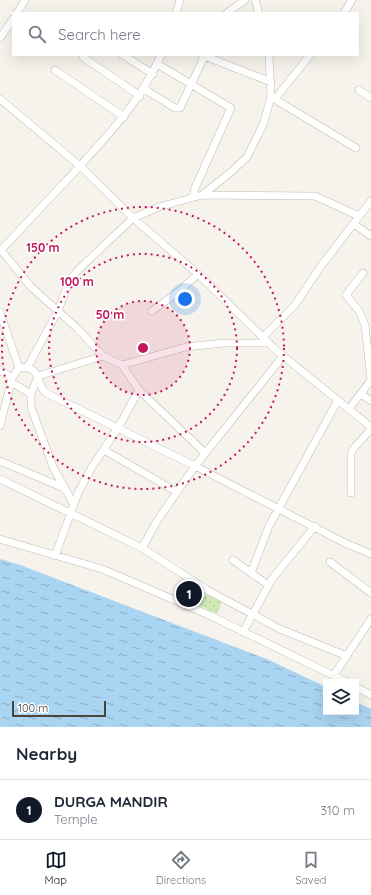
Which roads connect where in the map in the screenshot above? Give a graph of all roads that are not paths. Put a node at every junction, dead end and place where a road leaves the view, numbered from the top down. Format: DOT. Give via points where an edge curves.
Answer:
graph roads {
  1 [pos="25,0"];
  2 [pos="180,0"];
  3 [pos="244,0"];
  4 [pos="255,0"];
  5 [pos="352,0"];
  6 [pos="176,10"];
  7 [pos="18,12"];
  8 [pos="228,12"];
  9 [pos="259,12"];
  10 [pos="345,12"];
  11 [pos="12,20"];
  12 [pos="0,38"];
  13 [pos="125,56"];
  14 [pos="161,56"];
  15 [pos="204,56"];
  16 [pos="206,56"];
  17 [pos="269,56"];
  18 [pos="309,56"];
  19 [pos="83,57"];
  20 [pos="157,64"];
  21 [pos="55,70"];
  22 [pos="153,74"];
  23 [pos="271,82"];
  24 [pos="192,84"];
  25 [pos="144,89"];
  26 [pos="359,90"];
  27 [pos="140,96"];
  28 [pos="273,98"];
  29 [pos="371,98"];
  30 [pos="0,99"];
  31 [pos="124,117"];
  32 [pos="356,148"];
  33 [pos="80,166"];
  34 [pos="202,195"];
  35 [pos="193,197"];
  36 [pos="371,201"];
  37 [pos="359,216"];
  38 [pos="133,218"];
  39 [pos="354,224"];
  40 [pos="371,236"];
  41 [pos="1,250"];
  42 [pos="363,273"];
  43 [pos="198,274"];
  44 [pos="58,311"];
  45 [pos="152,311"];
  46 [pos="0,312"];
  47 [pos="263,337"];
  48 [pos="269,343"];
  49 [pos="103,356"];
  50 [pos="283,356"];
  51 [pos="122,365"];
  52 [pos="20,368"];
  53 [pos="27,368"];
  54 [pos="0,370"];
  55 [pos="38,376"];
  56 [pos="12,380"];
  57 [pos="371,380"];
  58 [pos="139,390"];
  59 [pos="31,394"];
  60 [pos="361,394"];
  61 [pos="338,400"];
  62 [pos="371,401"];
  63 [pos="349,410"];
  64 [pos="0,426"];
  65 [pos="118,428"];
  66 [pos="371,428"];
  67 [pos="104,450"];
  68 [pos="205,453"];
  69 [pos="0,461"];
  70 [pos="195,466"];
  71 [pos="0,479"];
  72 [pos="64,488"];
  73 [pos="177,492"];
  74 [pos="351,493"];
  75 [pos="73,502"];
  76 [pos="278,508"];
  77 [pos="70,513"];
  78 [pos="315,526"];
  79 [pos="0,539"];
  80 [pos="142,548"];
  81 [pos="371,554"];
  82 [pos="55,556"];
  83 [pos="233,560"];
  84 [pos="330,562"];
  85 [pos="251,573"];
  86 [pos="268,585"];
  87 [pos="371,593"];
  88 [pos="252,615"];
  89 [pos="371,619"];
  90 [pos="243,632"];
  91 [pos="347,656"];
  92 [pos="334,675"];
  93 [pos="341,679"];
  94 [pos="359,689"];
  95 [pos="371,695"];
  1 -- 7 [label="street"];
  2 -- 6 [label="street"];
  3 -- 8 [label="street"];
  4 -- 9 [label="street"];
  5 -- 10 [label="street"];
  11 -- 12 [label="street"];
  13 -- 22 [label="street"];
  14 -- 20 [label="street"];
  15 -- 24 [label="street"];
  16 -- 23 [label="street"];
  17 -- 23 [label="street"];
  18 -- 28 [label="street"];
  19 -- 27 [label="street"];
  20 -- 22 [label="street"];
  20 -- 24 [label="street"];
  21 -- 31 [label="street"];
  22 -- 25 [label="street"];
  23 -- 28 [label="street"];
  24 -- 25 [label="street" via="182,106 178,108"];
  24 -- 35 [label="street" via="228,104 231,109"];
  25 -- 27 [label="street"];
  26 -- 29 [label="street"];
  27 -- 31 [label="street"];
  28 -- 32 [label="street"];
  28 -- 34 [label="street" via="247,157"];
  30 -- 33 [label="street"];
  31 -- 33 [label="street"];
  33 -- 38 [label="street"];
  33 -- 41 [label="street"];
  34 -- 35 [label="street"];
  34 -- 37 [label="street" via="315,196"];
  35 -- 38 [label="street"];
  36 -- 37 [label="street"];
  37 -- 39 [label="street"];
  38 -- 43 [label="street"];
  38 -- 44 [label="street" via="69,281"];
  39 -- 40 [label="street"];
  39 -- 47 [label="street" via="295,305"];
  41 -- 44 [label="street" via="31,287"];
  42 -- 57 [label="street" via="346,295 364,321"];
  43 -- 45 [label="street"];
  43 -- 47 [label="street"];
  44 -- 49 [label="street"];
  44 -- 53 [label="street"];
  46 -- 52 [label="street"];
  47 -- 48 [label="street"];
  48 -- 50 [label="street"];
  48 -- 51 [label="street" via="223,343 186,347"];
  49 -- 51 [label="street"];
  49 -- 55 [label="street"];
  50 -- 61 [label="street"];
  50 -- 68 [label="street"];
  51 -- 58 [label="street"];
  52 -- 53 [label="street"];
  52 -- 56 [label="street"];
  53 -- 55 [label="street"];
  54 -- 56 [label="street"];
  55 -- 59 [label="street"];
  55 -- 65 [label="street" via="46,393"];
  56 -- 59 [label="street"];
  56 -- 64 [label="street"];
  57 -- 60 [label="street"];
  58 -- 65 [label="street"];
  58 -- 68 [label="street"];
  59 -- 72 [label="street" via="31,407 53,467"];
  60 -- 62 [label="street"];
  60 -- 63 [label="street"];
  61 -- 63 [label="street"];
  61 -- 76 [label="street"];
  63 -- 66 [label="street"];
  65 -- 67 [label="street"];
  65 -- 70 [label="street"];
  66 -- 74 [label="street" via="351,454"];
  67 -- 73 [label="street"];
  67 -- 75 [label="street"];
  68 -- 70 [label="street"];
  69 -- 72 [label="street"];
  70 -- 73 [label="street"];
  70 -- 76 [label="street"];
  71 -- 77 [label="street"];
  72 -- 75 [label="street"];
  73 -- 80 [label="street"];
  75 -- 77 [label="street"];
  76 -- 78 [label="street"];
  76 -- 85 [label="street" via="263,538"];
  77 -- 80 [label="street"];
  77 -- 82 [label="street"];
  78 -- 81 [label="street"];
  78 -- 86 [label="street"];
  79 -- 82 [label="street"];
  80 -- 88 [label="street"];
  82 -- 90 [label="street" via="119,576"];
  83 -- 85 [label="street"];
  84 -- 87 [label="street"];
  85 -- 86 [label="street"];
  86 -- 88 [label="street"];
  88 -- 90 [label="street"];
  88 -- 91 [label="street" via="288,633"];
  89 -- 91 [label="street"];
  90 -- 92 [label="street"];
  91 -- 92 [label="street"];
  92 -- 93 [label="street"];
  94 -- 95 [label="street"];
}
